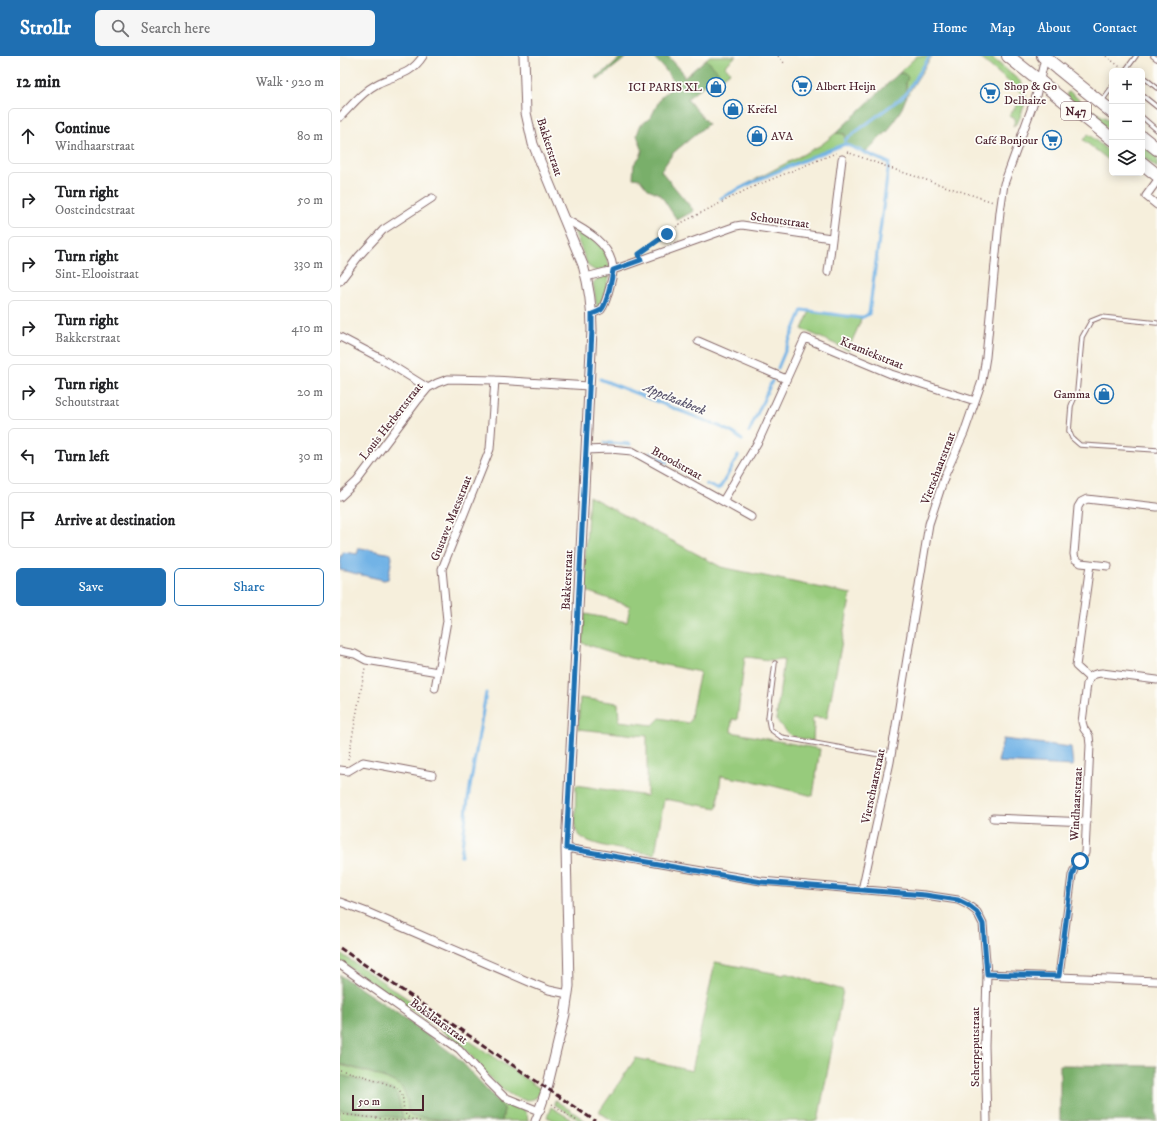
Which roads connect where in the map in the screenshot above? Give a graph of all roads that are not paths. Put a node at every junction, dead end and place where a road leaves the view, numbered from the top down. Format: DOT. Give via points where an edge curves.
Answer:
graph roads {
  1 [pos="424,56"];
  2 [pos="524,56"];
  3 [pos="1008,56"];
  4 [pos="1045,56"];
  5 [pos="1136,56"];
  6 [pos="1153,56"];
  7 [pos="1157,59"];
  8 [pos="1127,68"];
  9 [pos="1145,78"];
  10 [pos="1039,82"];
  11 [pos="1157,88"];
  12 [pos="1109,91"];
  13 [pos="1145,97"];
  14 [pos="1100,103"];
  15 [pos="1157,107"];
  16 [pos="1109,110"];
  17 [pos="340,117"];
  18 [pos="1145,120"];
  19 [pos="1157,130"];
  20 [pos="1109,137"];
  21 [pos="1145,139"];
  22 [pos="1157,149"];
  23 [pos="841,155"];
  24 [pos="1145,165"];
  25 [pos="1157,175"];
  26 [pos="1157,180"];
  27 [pos="432,198"];
  28 [pos="1157,205"];
  29 [pos="564,218"];
  30 [pos="832,238"];
  31 [pos="613,270"];
  32 [pos="828,272"];
  33 [pos="586,277"];
  34 [pos="340,281"];
  35 [pos="592,314"];
  36 [pos="1157,322"];
  37 [pos="340,337"];
  38 [pos="698,341"];
  39 [pos="786,379"];
  40 [pos="496,380"];
  41 [pos="589,386"];
  42 [pos="428,388"];
  43 [pos="975,401"];
  44 [pos="586,450"];
  45 [pos="1157,450"];
  46 [pos="340,497"];
  47 [pos="723,501"];
  48 [pos="1157,507"];
  49 [pos="751,517"];
  50 [pos="1090,564"];
  51 [pos="1108,566"];
  52 [pos="340,651"];
  53 [pos="775,664"];
  54 [pos="438,672"];
  55 [pos="1089,678"];
  56 [pos="1157,680"];
  57 [pos="435,688"];
  58 [pos="891,755"];
  59 [pos="340,770"];
  60 [pos="432,775"];
  61 [pos="993,818"];
  62 [pos="1087,822"];
  63 [pos="566,848"];
  64 [pos="862,890"];
  65 [pos="340,902"];
  66 [pos="340,965"];
  67 [pos="987,974"];
  68 [pos="1059,976"];
  69 [pos="1157,981"];
  70 [pos="568,994"];
  71 [pos="539,1111"];
  72 [pos="535,1121"];
  73 [pos="987,1121"];
  1 -- 17 [label="street" via="412,69 364,93"];
  2 -- 29 [label="street, Bakkerstraat" via="526,113 533,144"];
  3 -- 10 [label="main road, N47"];
  4 -- 10 [label="street, Vierschaarstraat"];
  4 -- 14 [label="main road, N47"];
  5 -- 8 [label="lane"];
  6 -- 7 [label="lane"];
  9 -- 11 [label="lane"];
  10 -- 20 [label="main road, N47"];
  10 -- 43 [label="street, Vierschaarstraat" via="1004,184 986,357"];
  12 -- 14 [label="lane"];
  13 -- 15 [label="lane"];
  14 -- 16 [label="main road, N47"];
  18 -- 19 [label="lane"];
  21 -- 22 [label="main road"];
  23 -- 30 [label="street"];
  24 -- 25 [label="main road"];
  26 -- 28 [label="street" via="1146,196"];
  27 -- 34 [label="street" via="383,230"];
  29 -- 31 [label="street" via="602,244 610,257"];
  29 -- 33 [label="street, Bakkerstraat"];
  30 -- 31 [label="street, Schoutstraat" via="742,225"];
  30 -- 32 [label="street"];
  31 -- 33 [label="street, Schoutstraat"];
  31 -- 35 [label="street" via="603,307"];
  33 -- 35 [label="street, Bakkerstraat"];
  35 -- 41 [label="street, Bakkerstraat"];
  36 -- 45 [label="lane" via="1101,317 1091,321 1082,337 1078,392 1071,406 1069,431 1080,445"];
  37 -- 42 [label="street"];
  38 -- 39 [label="street"];
  39 -- 43 [label="street, Kramiekstraat" via="805,338 892,374"];
  39 -- 47 [label="street, Kramiekstraat" via="759,440"];
  40 -- 41 [label="street, Louis Herbertstraat"];
  40 -- 42 [label="street, Louis Herbertstraat" via="448,379"];
  40 -- 54 [label="street, Gustave Maesstraat" via="490,449 442,569 447,621"];
  41 -- 44 [label="street, Bakkerstraat"];
  42 -- 46 [label="street, Louis Herbertstraat" via="357,481"];
  43 -- 58 [label="street, Vierschaarstraat" via="964,433 944,475 929,524"];
  44 -- 47 [label="street, Broodstraat" via="632,451"];
  44 -- 63 [label="street, Bakkerstraat"];
  47 -- 49 [label="street, Broodstraat"];
  48 -- 50 [label="street" via="1088,499 1081,502 1078,507 1074,554 1075,559"];
  50 -- 51 [label="street"];
  50 -- 55 [label="street" via="1076,666"];
  52 -- 54 [label="street" via="355,654 366,660"];
  53 -- 58 [label="lane" via="768,718 770,729 781,737"];
  54 -- 57 [label="street, Gustave Maesstraat"];
  55 -- 56 [label="street" via="1102,673"];
  55 -- 62 [label="street, Windhaarstraat" via="1082,722 1089,736 1090,745"];
  58 -- 64 [label="street, Vierschaarstraat"];
  59 -- 60 [label="street" via="348,771 363,762"];
  61 -- 62 [label="street"];
  62 -- 68 [label="street, Windhaarstraat" via="1085,853 1072,875"];
  63 -- 64 [label="street, Scherpeputstraat" via="762,882"];
  63 -- 70 [label="street"];
  64 -- 67 [label="street, Scherpeputstraat" via="925,895 958,900 968,905 977,912 983,924"];
  65 -- 70 [label="street" via="534,984"];
  66 -- 71 [label="street, Bokslaarstraat" via="459,1049 504,1097"];
  67 -- 68 [label="street"];
  67 -- 73 [label="street, Scherpeputstraat"];
  68 -- 69 [label="street"];
  70 -- 71 [label="street"];
  71 -- 72 [label="street"];
}
